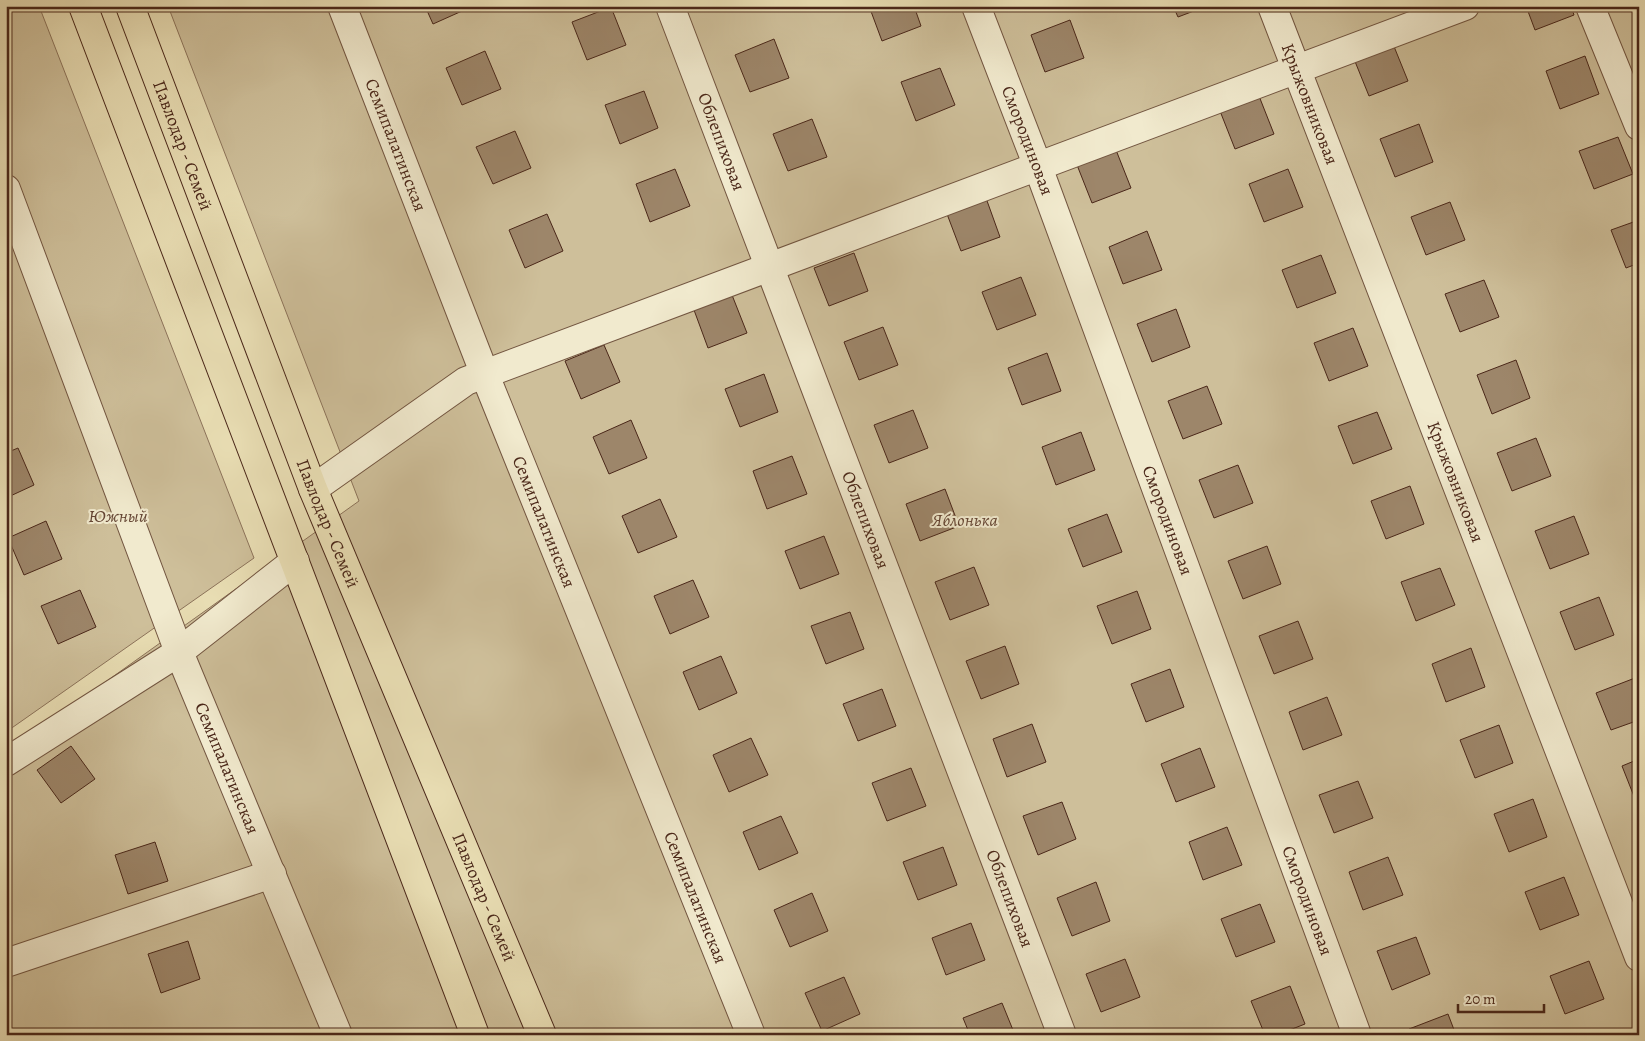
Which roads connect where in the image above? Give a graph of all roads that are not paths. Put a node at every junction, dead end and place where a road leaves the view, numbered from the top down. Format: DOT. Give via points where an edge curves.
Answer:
graph roads {
  1 [pos="84,6"];
  2 [pos="130,6"];
  3 [pos="342,6"];
  4 [pos="670,6"];
  5 [pos="976,6"];
  6 [pos="1272,6"];
  7 [pos="1465,6"];
  8 [pos="1590,6"];
  9 [pos="1296,70"];
  10 [pos="1639,126"];
  11 [pos="1038,167"];
  12 [pos="6,190"];
  13 [pos="770,268"];
  14 [pos="485,375"];
  15 [pos="313,489"];
  16 [pos="294,561"];
  17 [pos="179,652"];
  18 [pos="6,762"];
  19 [pos="272,874"];
  20 [pos="1639,957"];
  21 [pos="6,963"];
  22 [pos="338,1035"];
  23 [pos="475,1035"];
  24 [pos="542,1035"];
  25 [pos="751,1035"];
  26 [pos="1062,1035"];
  27 [pos="1357,1035"];
  1 -- 16 [label="highway"];
  2 -- 15 [label="highway, Павлодар - Семей"];
  3 -- 14 [label="street, Семипалатинская"];
  4 -- 13 [label="street, Облепиховая"];
  5 -- 11 [label="street, Смородиновая"];
  6 -- 9 [label="street, Крыжовниковая"];
  7 -- 9 [label="street"];
  8 -- 10 [label="street"];
  9 -- 11 [label="street"];
  9 -- 20 [label="street, Крыжовниковая"];
  11 -- 13 [label="street"];
  11 -- 27 [label="street, Смородиновая"];
  12 -- 17 [label="street, Семипалатинская"];
  13 -- 14 [label="street"];
  13 -- 26 [label="street, Облепиховая"];
  14 -- 15 [label="street" via="466,382"];
  14 -- 25 [label="street, Семипалатинская"];
  15 -- 24 [label="highway, Павлодар - Семей"];
  16 -- 17 [label="street"];
  16 -- 23 [label="highway"];
  17 -- 18 [label="street"];
  17 -- 19 [label="street, Семипалатинская"];
  19 -- 21 [label="street"];
  19 -- 22 [label="street, Семипалатинская"];
}
